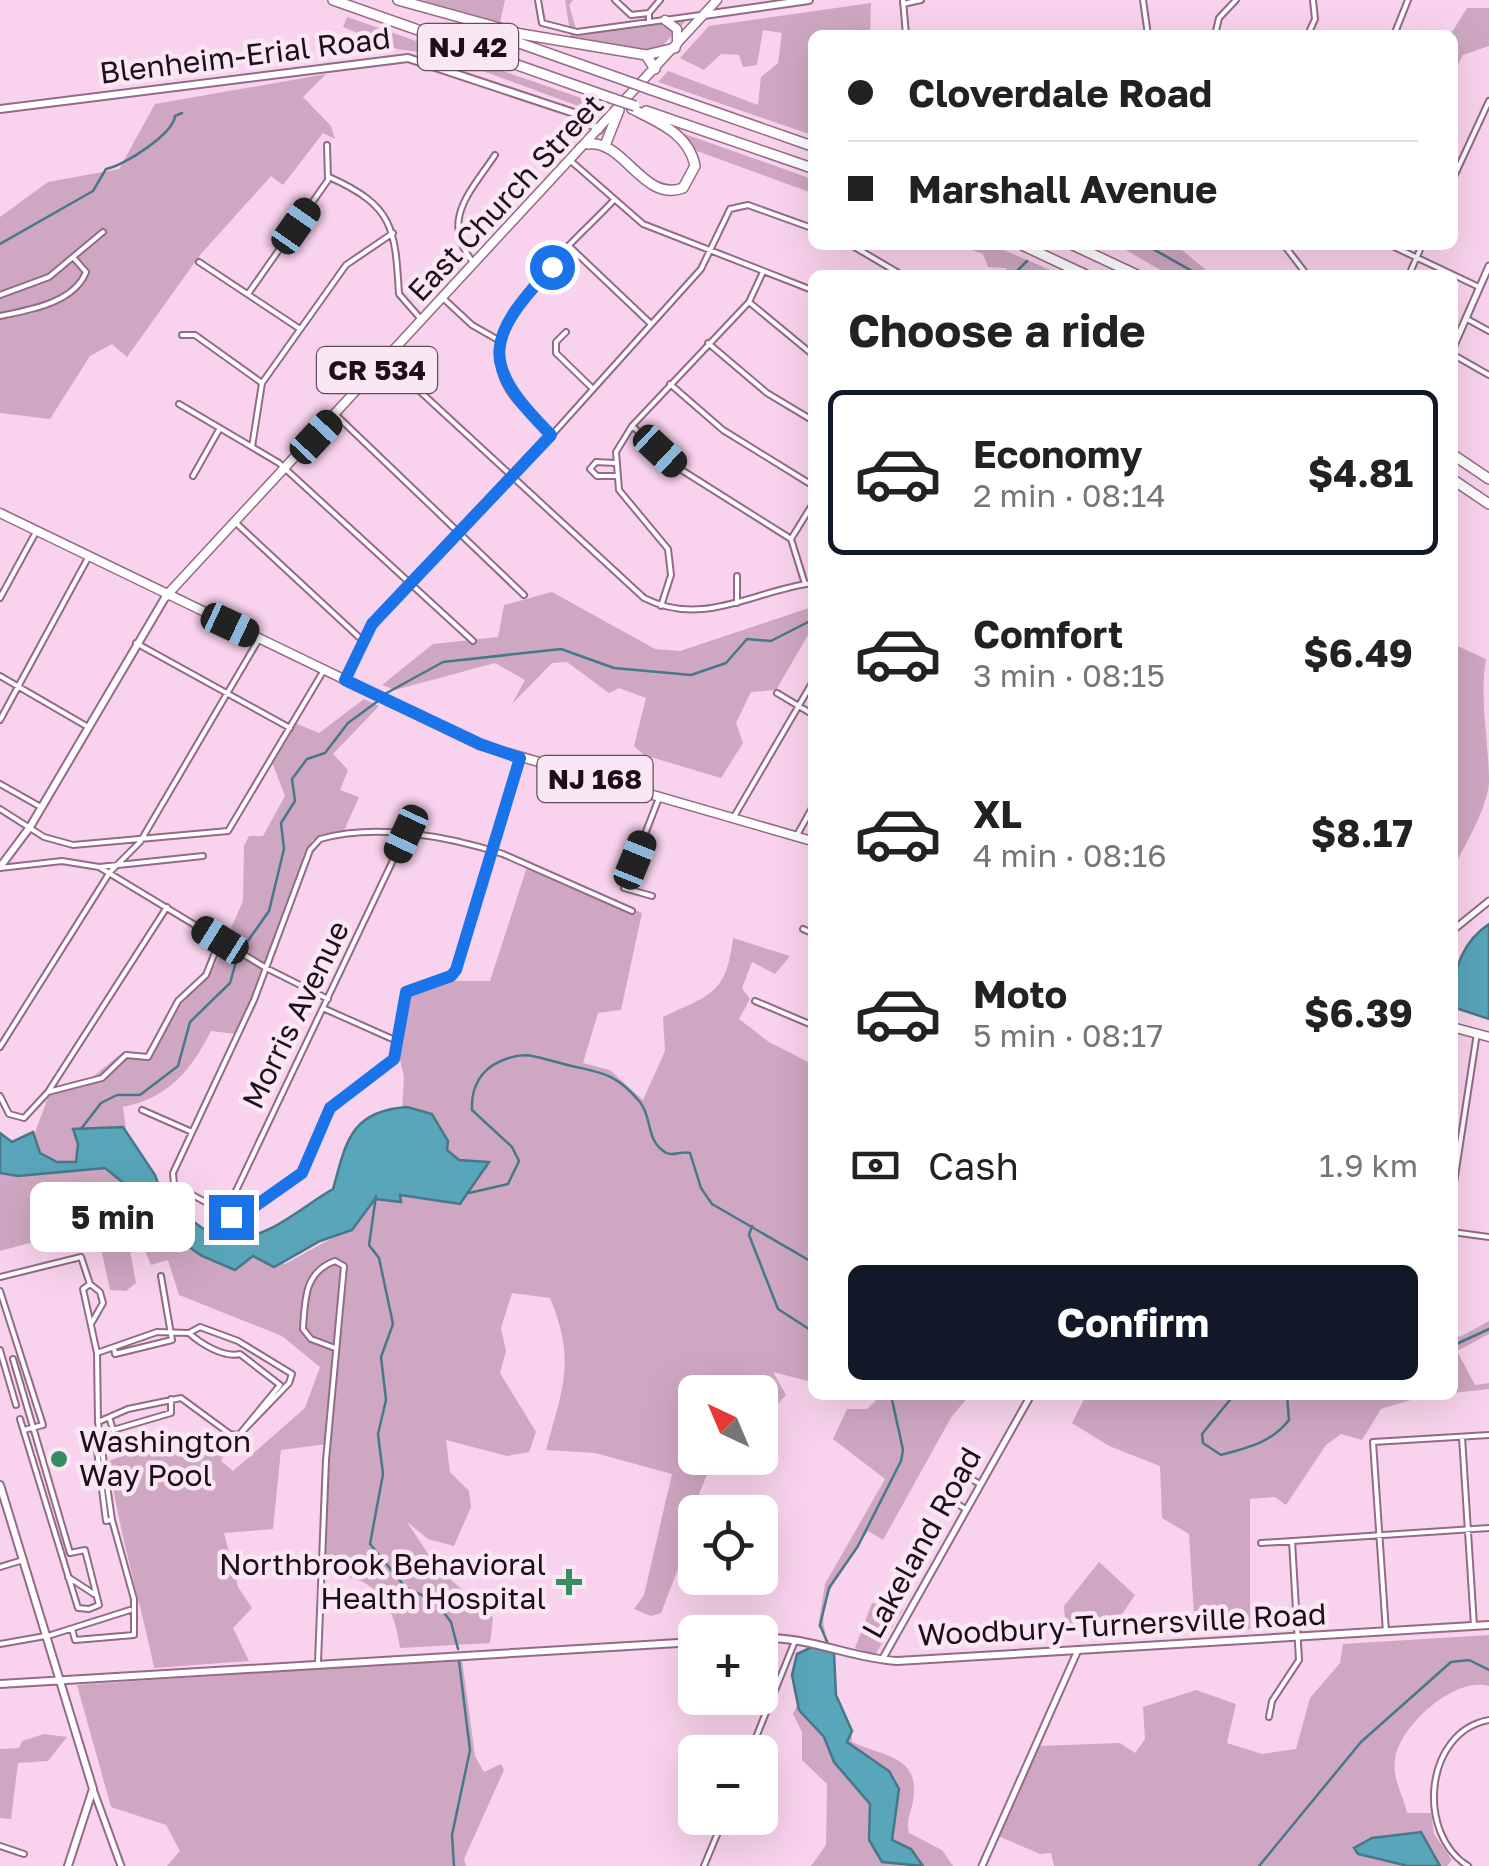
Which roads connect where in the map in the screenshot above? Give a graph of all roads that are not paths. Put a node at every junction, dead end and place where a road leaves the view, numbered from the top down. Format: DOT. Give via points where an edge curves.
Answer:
graph roads {
  1 [pos="332,0"];
  2 [pos="397,0"];
  3 [pos="538,0"];
  4 [pos="614,0"];
  5 [pos="660,0"];
  6 [pos="717,0"];
  7 [pos="809,0"];
  8 [pos="921,0"];
  9 [pos="1143,0"];
  10 [pos="1236,0"];
  11 [pos="1313,0"];
  12 [pos="1408,0"];
  13 [pos="903,2"];
  14 [pos="648,12"];
  15 [pos="704,15"];
  16 [pos="631,16"];
  17 [pos="665,20"];
  18 [pos="648,22"];
  19 [pos="632,24"];
  20 [pos="906,30"];
  21 [pos="1147,30"];
  22 [pos="1215,30"];
  23 [pos="1310,30"];
  24 [pos="1396,30"];
  25 [pos="676,46"];
  26 [pos="646,54"];
  27 [pos="655,69"];
  28 [pos="1489,101"];
  29 [pos="615,104"];
  30 [pos="633,108"];
  31 [pos="0,109"];
  32 [pos="600,131"];
  33 [pos="326,144"];
  34 [pos="588,144"];
  35 [pos="808,145"];
  36 [pos="609,148"];
  37 [pos="495,155"];
  38 [pos="572,162"];
  39 [pos="808,167"];
  40 [pos="1458,168"];
  41 [pos="329,177"];
  42 [pos="612,201"];
  43 [pos="808,226"];
  44 [pos="104,232"];
  45 [pos="393,233"];
  46 [pos="570,247"];
  47 [pos="860,250"];
  48 [pos="1033,250"];
  49 [pos="1084,250"];
  50 [pos="1288,250"];
  51 [pos="1400,250"];
  52 [pos="1420,250"];
  53 [pos="710,251"];
  54 [pos="73,258"];
  55 [pos="1416,258"];
  56 [pos="200,262"];
  57 [pos="476,265"];
  58 [pos="1489,266"];
  59 [pos="894,270"];
  60 [pos="1075,270"];
  61 [pos="1126,270"];
  62 [pos="1304,270"];
  63 [pos="1410,270"];
  64 [pos="1442,270"];
  65 [pos="763,272"];
  66 [pos="1458,277"];
  67 [pos="1479,287"];
  68 [pos="808,289"];
  69 [pos="248,294"];
  70 [pos="0,295"];
  71 [pos="444,299"];
  72 [pos="749,302"];
  73 [pos="0,316"];
  74 [pos="1466,318"];
  75 [pos="424,321"];
  76 [pos="650,323"];
  77 [pos="300,329"];
  78 [pos="1489,331"];
  79 [pos="566,332"];
  80 [pos="182,335"];
  81 [pos="1458,337"];
  82 [pos="501,342"];
  83 [pos="708,344"];
  84 [pos="808,351"];
  85 [pos="1458,356"];
  86 [pos="386,360"];
  87 [pos="1489,374"];
  88 [pos="262,383"];
  89 [pos="670,384"];
  90 [pos="591,387"];
  91 [pos="179,404"];
  92 [pos="336,415"];
  93 [pos="808,418"];
  94 [pos="632,426"];
  95 [pos="220,428"];
  96 [pos="551,435"];
  97 [pos="252,446"];
  98 [pos="1458,458"];
  99 [pos="615,463"];
  100 [pos="286,470"];
  101 [pos="193,476"];
  102 [pos="615,476"];
  103 [pos="512,478"];
  104 [pos="1489,479"];
  105 [pos="808,483"];
  106 [pos="1458,483"];
  107 [pos="1489,504"];
  108 [pos="808,511"];
  109 [pos="0,513"];
  110 [pos="236,523"];
  111 [pos="459,531"];
  112 [pos="36,532"];
  113 [pos="791,539"];
  114 [pos="89,556"];
  115 [pos="736,576"];
  116 [pos="409,582"];
  117 [pos="805,584"];
  118 [pos="808,584"];
  119 [pos="524,595"];
  120 [pos="166,596"];
  121 [pos="0,598"];
  122 [pos="737,603"];
  123 [pos="660,606"];
  124 [pos="259,639"];
  125 [pos="362,640"];
  126 [pos="472,641"];
  127 [pos="136,643"];
  128 [pos="324,670"];
  129 [pos="0,676"];
  130 [pos="345,680"];
  131 [pos="18,686"];
  132 [pos="808,689"];
  133 [pos="777,692"];
  134 [pos="228,694"];
  135 [pos="798,705"];
  136 [pos="808,711"];
  137 [pos="0,720"];
  138 [pos="88,727"];
  139 [pos="291,728"];
  140 [pos="520,758"];
  141 [pos="0,784"];
  142 [pos="659,798"];
  143 [pos="41,807"];
  144 [pos="0,809"];
  145 [pos="808,815"];
  146 [pos="733,820"];
  147 [pos="30,827"];
  148 [pos="406,834"];
  149 [pos="796,837"];
  150 [pos="808,840"];
  151 [pos="140,842"];
  152 [pos="492,851"];
  153 [pos="204,856"];
  154 [pos="120,865"];
  155 [pos="98,867"];
  156 [pos="0,868"];
  157 [pos="110,872"];
  158 [pos="652,896"];
  159 [pos="1489,900"];
  160 [pos="166,907"];
  161 [pos="632,910"];
  162 [pos="1458,926"];
  163 [pos="802,929"];
  164 [pos="808,932"];
  165 [pos="220,940"];
  166 [pos="266,968"];
  167 [pos="330,1000"];
  168 [pos="756,1000"];
  169 [pos="325,1009"];
  170 [pos="808,1023"];
  171 [pos="1458,1028"];
  172 [pos="1477,1034"];
  173 [pos="1489,1037"];
  174 [pos="397,1041"];
  175 [pos="0,1047"];
  176 [pos="48,1092"];
  177 [pos="0,1096"];
  178 [pos="142,1110"];
  179 [pos="1458,1114"];
  180 [pos="1464,1114"];
  181 [pos="192,1132"];
  182 [pos="1458,1155"];
  183 [pos="225,1214"];
  184 [pos="1458,1233"];
  185 [pos="1489,1237"];
  186 [pos="161,1276"];
  187 [pos="0,1277"];
  188 [pos="90,1284"];
  189 [pos="0,1291"];
  190 [pos="90,1324"];
  191 [pos="172,1332"];
  192 [pos="189,1333"];
  193 [pos="114,1348"];
  194 [pos="335,1348"];
  195 [pos="0,1350"];
  196 [pos="97,1353"];
  197 [pos="22,1355"];
  198 [pos="13,1359"];
  199 [pos="3,1362"];
  200 [pos="171,1398"];
  201 [pos="1028,1400"];
  202 [pos="16,1404"];
  203 [pos="20,1419"];
  204 [pos="110,1420"];
  205 [pos="98,1422"];
  206 [pos="33,1428"];
  207 [pos="23,1430"];
  208 [pos="239,1435"];
  209 [pos="1489,1435"];
  210 [pos="1462,1437"];
  211 [pos="45,1468"];
  212 [pos="36,1471"];
  213 [pos="971,1479"];
  214 [pos="980,1484"];
  215 [pos="1,1490"];
  216 [pos="54,1498"];
  217 [pos="44,1501"];
  218 [pos="957,1504"];
  219 [pos="966,1509"];
  220 [pos="1489,1528"];
  221 [pos="1468,1529"];
  222 [pos="1380,1536"];
  223 [pos="1292,1542"];
  224 [pos="1261,1543"];
  225 [pos="23,1560"];
  226 [pos="0,1567"];
  227 [pos="68,1577"];
  228 [pos="97,1596"];
  229 [pos="89,1609"];
  230 [pos="131,1610"];
  231 [pos="93,1622"];
  232 [pos="1489,1625"];
  233 [pos="1474,1626"];
  234 [pos="72,1629"];
  235 [pos="1386,1632"];
  236 [pos="46,1636"];
  237 [pos="778,1638"];
  238 [pos="797,1638"];
  239 [pos="1298,1638"];
  240 [pos="678,1643"];
  241 [pos="0,1644"];
  242 [pos="1078,1650"];
  243 [pos="882,1660"];
  244 [pos="318,1662"];
  245 [pos="60,1679"];
  246 [pos="0,1684"];
  247 [pos="1269,1716"];
  248 [pos="1489,1720"];
  249 [pos="757,1735"];
  250 [pos="93,1789"];
  251 [pos="717,1835"];
  252 [pos="0,1846"];
  253 [pos="24,1854"];
  254 [pos="68,1866"];
  255 [pos="121,1866"];
  256 [pos="704,1866"];
  257 [pos="982,1866"];
  258 [pos="1468,1866"];
  1 -- 29 [label="highway, NJ 42"];
  2 -- 26 [label="highway" via="521,34"];
  2 -- 35 [label="highway, NJ 42, bridge"];
  3 -- 19 [label="street" via="542,23 556,29"];
  4 -- 16 [label="street"];
  5 -- 14 [label="street"];
  6 -- 15 [label="main road, CR 534"];
  7 -- 15 [label="main road"];
  8 -- 13 [label="street"];
  9 -- 21 [label="street"];
  10 -- 22 [label="street"];
  11 -- 23 [label="street"];
  12 -- 24 [label="street"];
  13 -- 20 [label="street"];
  14 -- 16 [label="street"];
  14 -- 18 [label="street"];
  15 -- 17 [label="street"];
  15 -- 25 [label="main road, CR 534"];
  16 -- 19 [label="street"];
  17 -- 18 [label="street"];
  17 -- 25 [label="main road" via="677,29"];
  18 -- 19 [label="street"];
  25 -- 26 [label="highway"];
  25 -- 27 [label="main road, CR 534"];
  26 -- 27 [label="highway"];
  27 -- 29 [label="main road, East Church Street / CR 534"];
  28 -- 40 [label="street"];
  29 -- 30 [label="highway, NJ 42, bridge"];
  29 -- 32 [label="main road, East Church Street / CR 534"];
  29 -- 36 [label="highway"];
  30 -- 36 [label="highway" via="681,138 694,173 682,188 666,191"];
  30 -- 39 [label="highway, NJ 42"];
  31 -- 32 [label="main road, Blenheim-Erial Road" via="408,58 577,114"];
  32 -- 34 [label="main road, East Church Street / CR 534"];
  32 -- 36 [label="highway"];
  33 -- 41 [label="street"];
  34 -- 36 [label="highway"];
  34 -- 38 [label="main road, East Church Street / CR 534"];
  37 -- 57 [label="street" via="456,216 459,242"];
  38 -- 42 [label="street"];
  38 -- 57 [label="main road, East Church Street / CR 534"];
  41 -- 45 [label="street" via="380,208"];
  41 -- 69 [label="street"];
  42 -- 46 [label="street"];
  42 -- 53 [label="street" via="643,224"];
  43 -- 53 [label="street" via="748,204 730,209"];
  44 -- 54 [label="street"];
  45 -- 75 [label="street" via="398,294"];
  45 -- 77 [label="street" via="346,265"];
  46 -- 76 [label="street"];
  46 -- 82 [label="street" via="512,311"];
  47 -- 59 [label="street"];
  48 -- 60 [label="highway"];
  49 -- 61 [label="highway"];
  50 -- 62 [label="street"];
  51 -- 55 [label="street"];
  52 -- 55 [label="street"];
  53 -- 65 [label="street"];
  53 -- 76 [label="street"];
  54 -- 70 [label="street" via="49,277"];
  54 -- 73 [label="street" via="86,272 74,287 54,302"];
  55 -- 63 [label="street"];
  55 -- 64 [label="street"];
  56 -- 69 [label="street"];
  57 -- 71 [label="main road, East Church Street / CR 534"];
  58 -- 67 [label="street"];
  65 -- 68 [label="street"];
  65 -- 72 [label="street"];
  66 -- 67 [label="street"];
  67 -- 74 [label="street"];
  69 -- 77 [label="street"];
  71 -- 75 [label="main road, East Church Street / CR 534"];
  71 -- 82 [label="street"];
  72 -- 83 [label="street"];
  72 -- 84 [label="street"];
  74 -- 78 [label="street"];
  74 -- 81 [label="street"];
  75 -- 86 [label="main road, East Church Street / CR 534"];
  76 -- 90 [label="street"];
  77 -- 88 [label="street"];
  79 -- 90 [label="street" via="556,353"];
  80 -- 88 [label="street" via="195,335"];
  82 -- 96 [label="street" via="504,381"];
  83 -- 89 [label="street"];
  83 -- 93 [label="street" via="767,394"];
  85 -- 87 [label="street"];
  86 -- 92 [label="main road, East Church Street / CR 534"];
  86 -- 103 [label="street"];
  88 -- 97 [label="street"];
  89 -- 94 [label="street"];
  89 -- 105 [label="street" via="732,437"];
  90 -- 96 [label="street"];
  91 -- 95 [label="street"];
  92 -- 100 [label="main road, East Church Street / CR 534"];
  92 -- 111 [label="street"];
  94 -- 99 [label="street"];
  94 -- 113 [label="street" via="680,469"];
  95 -- 97 [label="street"];
  95 -- 101 [label="street"];
  96 -- 103 [label="street"];
  97 -- 100 [label="street"];
  98 -- 104 [label="highway"];
  99 -- 102 [label="street"];
  99 -- 102 [label="street" via="596,462 590,469"];
  100 -- 110 [label="main road, East Church Street / CR 534"];
  100 -- 116 [label="street"];
  102 -- 123 [label="street" via="625,500 668,549 671,575"];
  103 -- 111 [label="street"];
  103 -- 123 [label="street"];
  106 -- 107 [label="highway"];
  108 -- 113 [label="street"];
  109 -- 112 [label="main road, NJ 168"];
  110 -- 120 [label="main road, East Church Street / CR 534"];
  110 -- 125 [label="street"];
  111 -- 116 [label="street"];
  111 -- 119 [label="street"];
  112 -- 114 [label="main road, NJ 168"];
  112 -- 121 [label="street"];
  113 -- 117 [label="street"];
  114 -- 120 [label="main road, NJ 168"];
  114 -- 131 [label="street"];
  115 -- 122 [label="street"];
  116 -- 125 [label="street"];
  116 -- 126 [label="street"];
  117 -- 118 [label="street"];
  117 -- 122 [label="street"];
  120 -- 124 [label="main road, NJ 168"];
  120 -- 127 [label="main road, CR 534"];
  122 -- 123 [label="street" via="701,612"];
  124 -- 128 [label="main road, NJ 168"];
  124 -- 134 [label="street"];
  125 -- 130 [label="street"];
  127 -- 134 [label="street"];
  127 -- 138 [label="main road, CR 534"];
  128 -- 130 [label="main road, NJ 168"];
  128 -- 139 [label="street"];
  129 -- 131 [label="street"];
  130 -- 140 [label="main road, NJ 168"];
  131 -- 137 [label="street"];
  131 -- 138 [label="street"];
  132 -- 135 [label="street"];
  133 -- 135 [label="street"];
  134 -- 139 [label="street"];
  134 -- 151 [label="street"];
  135 -- 136 [label="street"];
  135 -- 146 [label="street"];
  138 -- 143 [label="main road, CR 534"];
  139 -- 151 [label="street" via="230,830"];
  140 -- 142 [label="main road, NJ 168"];
  140 -- 152 [label="street"];
  141 -- 143 [label="street"];
  142 -- 146 [label="main road, NJ 168"];
  142 -- 158 [label="street" via="624,888"];
  143 -- 147 [label="main road, CR 534"];
  144 -- 147 [label="street"];
  145 -- 149 [label="street"];
  146 -- 149 [label="main road, NJ 168"];
  147 -- 151 [label="street" via="73,845"];
  147 -- 156 [label="main road, CR 534"];
  148 -- 152 [label="street"];
  148 -- 166 [label="street" via="325,837 314,845"];
  148 -- 167 [label="street, Morris Avenue"];
  149 -- 150 [label="main road, NJ 168"];
  151 -- 154 [label="street"];
  152 -- 161 [label="street"];
  152 -- 174 [label="street" via="456,970 406,992"];
  153 -- 154 [label="street"];
  154 -- 155 [label="street"];
  154 -- 157 [label="street"];
  155 -- 156 [label="street" via="62,861"];
  155 -- 157 [label="street"];
  157 -- 160 [label="street"];
  157 -- 175 [label="street"];
  159 -- 162 [label="street"];
  160 -- 165 [label="street"];
  160 -- 176 [label="street"];
  163 -- 164 [label="street"];
  165 -- 166 [label="street"];
  165 -- 176 [label="street" via="207,974 178,1001 148,1057 126,1055 102,1078"];
  166 -- 167 [label="street"];
  166 -- 181 [label="street"];
  167 -- 169 [label="street, Morris Avenue"];
  168 -- 170 [label="street"];
  169 -- 174 [label="street"];
  169 -- 183 [label="street, Morris Avenue"];
  171 -- 172 [label="main road"];
  172 -- 173 [label="main road"];
  172 -- 180 [label="street"];
  174 -- 183 [label="street" via="388,1064 330,1108 302,1173 244,1214"];
  176 -- 177 [label="street" via="20,1118 9,1114"];
  178 -- 181 [label="street"];
  179 -- 180 [label="street"];
  180 -- 182 [label="street"];
  181 -- 183 [label="street" via="172,1182"];
  184 -- 185 [label="street"];
  186 -- 191 [label="street"];
  187 -- 188 [label="street" via="81,1257"];
  188 -- 190 [label="street" via="83,1290"];
  188 -- 190 [label="street" via="103,1303"];
  189 -- 197 [label="street"];
  190 -- 196 [label="street"];
  191 -- 192 [label="street"];
  191 -- 193 [label="street"];
  191 -- 193 [label="street" via="172,1340 115,1354"];
  192 -- 208 [label="street" via="240,1354 280,1384"];
  192 -- 208 [label="street" via="200,1326 238,1341 292,1374"];
  193 -- 196 [label="street"];
  194 -- 194 [label="street" via="344,1266 335,1261 310,1278 304,1329 310,1339"];
  194 -- 244 [label="street"];
  195 -- 199 [label="street"];
  196 -- 205 [label="street"];
  197 -- 198 [label="street"];
  197 -- 206 [label="street" via="43,1424"];
  198 -- 199 [label="street"];
  198 -- 206 [label="street"];
  199 -- 202 [label="street"];
  200 -- 204 [label="street"];
  200 -- 204 [label="street" via="171,1413 114,1430"];
  200 -- 208 [label="street" via="186,1400"];
  201 -- 214 [label="street, Lakeland Road"];
  203 -- 207 [label="street"];
  204 -- 205 [label="street"];
  205 -- 230 [label="street"];
  206 -- 207 [label="street"];
  206 -- 211 [label="street"];
  207 -- 212 [label="street"];
  209 -- 210 [label="street"];
  210 -- 221 [label="street"];
  210 -- 222 [label="street" via="1373,1442"];
  211 -- 212 [label="street"];
  211 -- 216 [label="street"];
  212 -- 217 [label="street"];
  213 -- 214 [label="street"];
  214 -- 219 [label="street, Lakeland Road"];
  215 -- 225 [label="main road"];
  216 -- 217 [label="street"];
  216 -- 228 [label="street" via="70,1553 85,1550"];
  217 -- 227 [label="street"];
  218 -- 219 [label="street"];
  219 -- 243 [label="street, Lakeland Road"];
  220 -- 221 [label="street"];
  221 -- 222 [label="street"];
  221 -- 233 [label="street"];
  222 -- 223 [label="street"];
  222 -- 235 [label="street"];
  223 -- 224 [label="street"];
  223 -- 239 [label="street"];
  225 -- 226 [label="street"];
  225 -- 236 [label="main road"];
  227 -- 228 [label="street"];
  227 -- 229 [label="street" via="78,1608"];
  228 -- 229 [label="street" via="99,1604"];
  229 -- 231 [label="street"];
  230 -- 231 [label="street"];
  230 -- 234 [label="street" via="134,1634 75,1640"];
  231 -- 234 [label="street"];
  232 -- 233 [label="main road, Woodbury-Turnersville Road"];
  233 -- 235 [label="main road, Woodbury-Turnersville Road"];
  234 -- 236 [label="street"];
  235 -- 239 [label="main road, Woodbury-Turnersville Road"];
  236 -- 241 [label="street"];
  236 -- 245 [label="main road"];
  237 -- 238 [label="main road, Woodbury-Turnersville Road"];
  238 -- 243 [label="main road, Woodbury-Turnersville Road"];
  238 -- 249 [label="street"];
  239 -- 242 [label="main road, Woodbury-Turnersville Road"];
  239 -- 247 [label="street" via="1298,1662"];
  240 -- 244 [label="main road"];
  242 -- 243 [label="main road, Woodbury-Turnersville Road"];
  242 -- 257 [label="street"];
  244 -- 245 [label="main road"];
  245 -- 246 [label="main road"];
  245 -- 250 [label="main road"];
  248 -- 258 [label="street" via="1454,1737 1439,1768 1436,1828 1447,1850"];
  250 -- 254 [label="main road"];
  250 -- 255 [label="street"];
  251 -- 256 [label="street"];
  252 -- 253 [label="street"];
}
